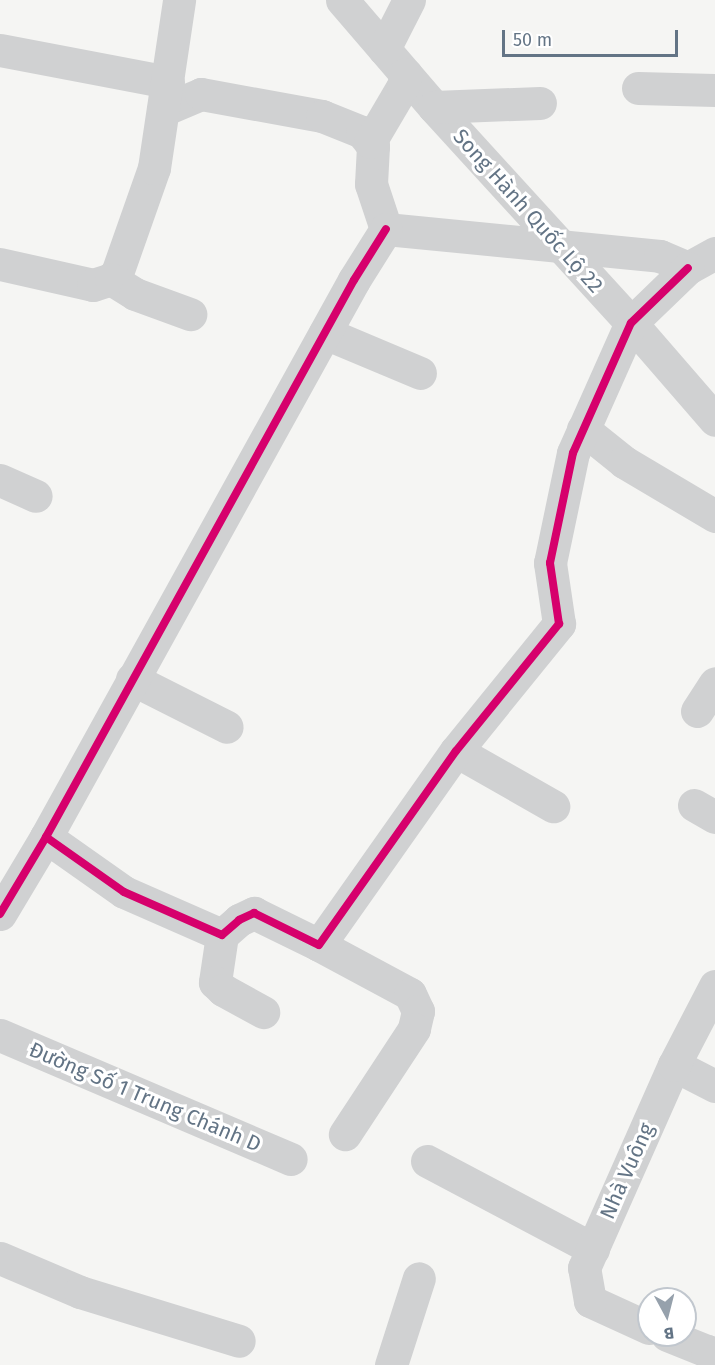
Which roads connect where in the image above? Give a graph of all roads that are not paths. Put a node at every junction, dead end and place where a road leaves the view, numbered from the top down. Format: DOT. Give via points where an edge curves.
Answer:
graph roads {
  1 [pos="179,0"];
  2 [pos="342,0"];
  3 [pos="409,0"];
  4 [pos="384,49"];
  5 [pos="0,50"];
  6 [pos="406,75"];
  7 [pos="638,88"];
  8 [pos="715,90"];
  9 [pos="165,96"];
  10 [pos="540,103"];
  11 [pos="434,107"];
  12 [pos="370,142"];
  13 [pos="386,229"];
  14 [pos="557,245"];
  15 [pos="702,261"];
  16 [pos="0,264"];
  17 [pos="111,279"];
  18 [pos="190,314"];
  19 [pos="630,323"];
  20 [pos="325,333"];
  21 [pos="420,373"];
  22 [pos="715,420"];
  23 [pos="584,429"];
  24 [pos="0,480"];
  25 [pos="36,496"];
  26 [pos="715,516"];
  27 [pos="132,679"];
  28 [pos="715,683"];
  29 [pos="697,711"];
  30 [pos="227,726"];
  31 [pos="456,752"];
  32 [pos="553,807"];
  33 [pos="46,837"];
  34 [pos="0,914"];
  35 [pos="222,935"];
  36 [pos="320,945"];
  37 [pos="715,986"];
  38 [pos="263,1012"];
  39 [pos="0,1035"];
  40 [pos="674,1065"];
  41 [pos="715,1086"];
  42 [pos="345,1134"];
  43 [pos="291,1159"];
  44 [pos="427,1161"];
  45 [pos="593,1248"];
  46 [pos="0,1258"];
  47 [pos="419,1278"];
  48 [pos="637,1323"];
  49 [pos="239,1341"];
  50 [pos="697,1347"];
  51 [pos="715,1361"];
  52 [pos="391,1365"];
  1 -- 9 [label="street"];
  2 -- 4 [label="street, Song Hành Quốc Lộ 22"];
  3 -- 4 [label="street"];
  4 -- 6 [label="street, Song Hành Quốc Lộ 22"];
  5 -- 9 [label="street"];
  6 -- 11 [label="street, Song Hành Quốc Lộ 22"];
  6 -- 12 [label="street"];
  7 -- 8 [label="street"];
  9 -- 12 [label="street" via="201,94 322,116 362,132"];
  9 -- 17 [label="street" via="154,168 117,273"];
  10 -- 11 [label="street"];
  11 -- 14 [label="street, Song Hành Quốc Lộ 22"];
  12 -- 13 [label="street" via="371,184"];
  13 -- 14 [label="street"];
  13 -- 20 [label="street"];
  14 -- 15 [label="street"];
  14 -- 19 [label="street, Song Hành Quốc Lộ 22"];
  15 -- 19 [label="street"];
  16 -- 17 [label="street" via="85,284"];
  17 -- 18 [label="street" via="147,299"];
  19 -- 22 [label="street, Song Hành Quốc Lộ 22"];
  19 -- 23 [label="street"];
  20 -- 21 [label="street"];
  20 -- 27 [label="street"];
  23 -- 26 [label="street" via="624,462"];
  23 -- 31 [label="street" via="573,453 549,563 559,624"];
  24 -- 25 [label="street"];
  27 -- 30 [label="street"];
  27 -- 33 [label="street"];
  28 -- 29 [label="street"];
  31 -- 32 [label="street"];
  31 -- 36 [label="street"];
  33 -- 34 [label="street"];
  33 -- 35 [label="street" via="124,892"];
  35 -- 36 [label="street" via="238,920 254,913"];
  35 -- 38 [label="street" via="215,982"];
  36 -- 42 [label="street" via="410,994 418,1011 414,1029"];
  37 -- 40 [label="street, Nhà Vuông"];
  39 -- 43 [label="street, Đường Số 1 Trung Chánh D"];
  40 -- 41 [label="street"];
  40 -- 45 [label="street, Nhà Vuông"];
  44 -- 45 [label="street"];
  45 -- 48 [label="street, Nhà Vuông" via="584,1268 590,1301"];
  46 -- 49 [label="street" via="80,1292"];
  47 -- 52 [label="street"];
  50 -- 51 [label="street"];
}
